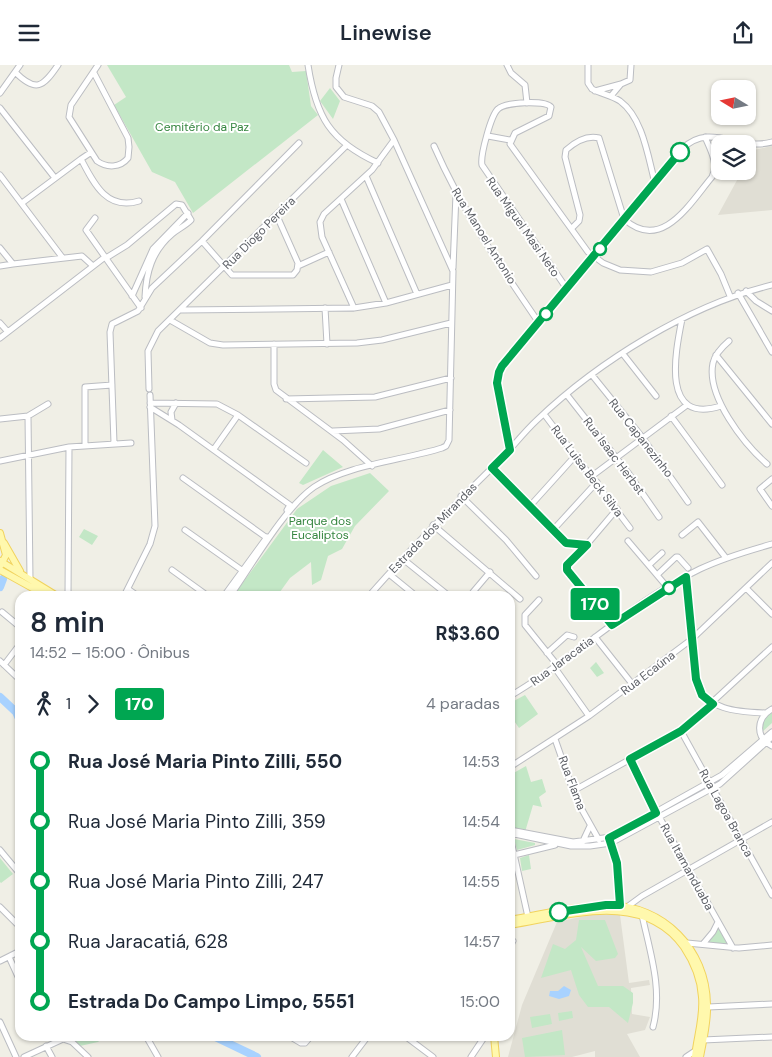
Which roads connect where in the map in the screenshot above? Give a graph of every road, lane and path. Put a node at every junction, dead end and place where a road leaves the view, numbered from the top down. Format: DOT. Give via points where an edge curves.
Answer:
graph roads {
  1 [pos="20,65"];
  2 [pos="58,65"];
  3 [pos="98,65"];
  4 [pos="308,65"];
  5 [pos="339,65"];
  6 [pos="508,65"];
  7 [pos="588,65"];
  8 [pos="630,65"];
  9 [pos="15,72"];
  10 [pos="94,73"];
  11 [pos="621,84"];
  12 [pos="595,91"];
  13 [pos="0,93"];
  14 [pos="611,96"];
  15 [pos="527,103"];
  16 [pos="0,107"];
  17 [pos="488,136"];
  18 [pos="705,137"];
  19 [pos="394,140"];
  20 [pos="510,140"];
  21 [pos="772,142"];
  22 [pos="299,143"];
  23 [pos="434,146"];
  24 [pos="346,147"];
  25 [pos="90,153"];
  26 [pos="81,159"];
  27 [pos="378,163"];
  28 [pos="0,175"];
  29 [pos="366,176"];
  30 [pos="55,177"];
  31 [pos="655,183"];
  32 [pos="456,194"];
  33 [pos="341,199"];
  34 [pos="139,201"];
  35 [pos="22,203"];
  36 [pos="188,213"];
  37 [pos="276,216"];
  38 [pos="94,218"];
  39 [pos="624,219"];
  40 [pos="572,228"];
  41 [pos="202,241"];
  42 [pos="0,247"];
  43 [pos="329,252"];
  44 [pos="454,252"];
  45 [pos="444,253"];
  46 [pos="62,257"];
  47 [pos="593,257"];
  48 [pos="106,258"];
  49 [pos="13,264"];
  50 [pos="0,266"];
  51 [pos="93,266"];
  52 [pos="298,266"];
  53 [pos="224,268"];
  54 [pos="453,271"];
  55 [pos="452,285"];
  56 [pos="772,285"];
  57 [pos="566,289"];
  58 [pos="746,291"];
  59 [pos="738,293"];
  60 [pos="417,294"];
  61 [pos="132,296"];
  62 [pos="730,296"];
  63 [pos="145,298"];
  64 [pos="386,303"];
  65 [pos="141,308"];
  66 [pos="326,308"];
  67 [pos="354,308"];
  68 [pos="181,310"];
  69 [pos="772,311"];
  70 [pos="682,319"];
  71 [pos="170,320"];
  72 [pos="0,323"];
  73 [pos="451,323"];
  74 [pos="539,323"];
  75 [pos="8,332"];
  76 [pos="0,338"];
  77 [pos="729,341"];
  78 [pos="274,344"];
  79 [pos="327,344"];
  80 [pos="772,352"];
  81 [pos="623,354"];
  82 [pos="716,355"];
  83 [pos="592,375"];
  84 [pos="451,378"];
  85 [pos="112,385"];
  86 [pos="567,395"];
  87 [pos="656,396"];
  88 [pos="286,399"];
  89 [pos="176,403"];
  90 [pos="48,404"];
  91 [pos="150,405"];
  92 [pos="687,405"];
  93 [pos="721,406"];
  94 [pos="450,410"];
  95 [pos="544,414"];
  96 [pos="238,415"];
  97 [pos="28,416"];
  98 [pos="671,417"];
  99 [pos="0,419"];
  100 [pos="172,420"];
  101 [pos="772,424"];
  102 [pos="332,431"];
  103 [pos="642,437"];
  104 [pos="114,443"];
  105 [pos="131,443"];
  106 [pos="85,446"];
  107 [pos="69,447"];
  108 [pos="214,449"];
  109 [pos="510,450"];
  110 [pos="29,454"];
  111 [pos="576,455"];
  112 [pos="615,457"];
  113 [pos="0,461"];
  114 [pos="306,463"];
  115 [pos="766,465"];
  116 [pos="372,466"];
  117 [pos="492,468"];
  118 [pos="592,476"];
  119 [pos="183,478"];
  120 [pos="772,479"];
  121 [pos="597,482"];
  122 [pos="722,485"];
  123 [pos="461,496"];
  124 [pos="688,502"];
  125 [pos="530,506"];
  126 [pos="772,506"];
  127 [pos="617,509"];
  128 [pos="659,517"];
  129 [pos="434,525"];
  130 [pos="630,528"];
  131 [pos="185,530"];
  132 [pos="553,530"];
  133 [pos="0,533"];
  134 [pos="682,535"];
  135 [pos="266,538"];
  136 [pos="628,541"];
  137 [pos="4,543"];
  138 [pos="772,544"];
  139 [pos="587,545"];
  140 [pos="662,553"];
  141 [pos="726,558"];
  142 [pos="403,559"];
  143 [pos="1,563"];
  144 [pos="772,563"];
  145 [pos="649,565"];
  146 [pos="688,568"];
  147 [pos="0,570"];
  148 [pos="172,570"];
  149 [pos="243,571"];
  150 [pos="490,572"];
  151 [pos="22,574"];
  152 [pos="389,574"];
  153 [pos="657,575"];
  154 [pos="536,576"];
  155 [pos="686,577"];
  156 [pos="30,579"];
  157 [pos="668,588"];
  158 [pos="746,588"];
  159 [pos="128,589"];
  160 [pos="38,591"];
  161 [pos="49,591"];
  162 [pos="68,591"];
  163 [pos="131,591"];
  164 [pos="201,591"];
  165 [pos="228,591"];
  166 [pos="234,591"];
  167 [pos="374,591"];
  168 [pos="410,591"];
  169 [pos="443,591"];
  170 [pos="476,591"];
  171 [pos="512,591"];
  172 [pos="515,594"];
  173 [pos="520,599"];
  174 [pos="539,600"];
  175 [pos="2,612"];
  176 [pos="772,614"];
  177 [pos="15,623"];
  178 [pos="612,625"];
  179 [pos="574,637"];
  180 [pos="595,637"];
  181 [pos="692,639"];
  182 [pos="772,647"];
  183 [pos="15,649"];
  184 [pos="547,653"];
  185 [pos="2,663"];
  186 [pos="557,667"];
  187 [pos="15,675"];
  188 [pos="633,685"];
  189 [pos="515,693"];
  190 [pos="713,704"];
  191 [pos="772,709"];
  192 [pos="746,713"];
  193 [pos="766,713"];
  194 [pos="589,716"];
  195 [pos="760,721"];
  196 [pos="681,731"];
  197 [pos="772,732"];
  198 [pos="772,737"];
  199 [pos="555,739"];
  200 [pos="765,741"];
  201 [pos="772,746"];
  202 [pos="630,759"];
  203 [pos="515,764"];
  204 [pos="711,785"];
  205 [pos="573,791"];
  206 [pos="658,815"];
  207 [pos="772,821"];
  208 [pos="590,826"];
  209 [pos="515,831"];
  210 [pos="515,836"];
  211 [pos="599,840"];
  212 [pos="610,840"];
  213 [pos="742,840"];
  214 [pos="560,842"];
  215 [pos="582,843"];
  216 [pos="0,850"];
  217 [pos="515,855"];
  218 [pos="515,867"];
  219 [pos="15,868"];
  220 [pos="690,870"];
  221 [pos="772,895"];
  222 [pos="624,906"];
  223 [pos="0,907"];
  224 [pos="642,915"];
  225 [pos="528,917"];
  226 [pos="515,919"];
  227 [pos="15,922"];
  228 [pos="718,922"];
  229 [pos="515,924"];
  230 [pos="687,943"];
  231 [pos="703,944"];
  232 [pos="772,945"];
  233 [pos="733,948"];
  234 [pos="15,954"];
  235 [pos="9,957"];
  236 [pos="0,961"];
  237 [pos="15,970"];
  238 [pos="772,1004"];
  239 [pos="708,1007"];
  240 [pos="0,1023"];
  241 [pos="653,1027"];
  242 [pos="772,1037"];
  243 [pos="702,1040"];
  244 [pos="55,1041"];
  245 [pos="70,1041"];
  246 [pos="149,1041"];
  247 [pos="364,1041"];
  248 [pos="412,1041"];
  249 [pos="482,1041"];
  250 [pos="494,1041"];
  251 [pos="46,1045"];
  252 [pos="696,1055"];
  253 [pos="472,1056"];
  254 [pos="16,1057"];
  255 [pos="24,1057"];
  256 [pos="52,1057"];
  257 [pos="88,1057"];
  258 [pos="158,1057"];
  259 [pos="352,1057"];
  260 [pos="433,1057"];
  261 [pos="496,1057"];
  262 [pos="686,1057"];
  1 -- 9 [label="street"];
  2 -- 9 [label="street" via="48,80 40,85 29,84"];
  3 -- 10 [label="street"];
  4 -- 24 [label="street" via="319,111"];
  5 -- 19 [label="street" via="336,83 341,94 376,109"];
  6 -- 15 [label="street" via="510,73 525,85"];
  7 -- 12 [label="street" via="589,86"];
  8 -- 11 [label="street" via="630,80"];
  9 -- 13 [label="street"];
  10 -- 25 [label="street" via="68,112"];
  10 -- 25 [label="street" via="130,147 128,158 113,166 100,163"];
  11 -- 12 [label="street"];
  11 -- 14 [label="street"];
  12 -- 14 [label="street"];
  14 -- 31 [label="street" via="626,106 636,121"];
  15 -- 17 [label="street, Rua Miguel Masi Neto" via="500,107 494,114"];
  15 -- 20 [label="street, Rua Miguel Masi Neto" via="548,103 551,115 515,133"];
  16 -- 30 [label="street"];
  17 -- 20 [label="street"];
  17 -- 57 [label="street, Rua Miguel Masi Neto" via="481,158 483,169"];
  18 -- 21 [label="street" via="756,145"];
  18 -- 31 [label="street" via="690,141"];
  18 -- 39 [label="street" via="714,158 714,173 676,219 667,227 647,231"];
  19 -- 27 [label="street"];
  19 -- 45 [label="street"];
  20 -- 40 [label="street" via="514,151"];
  22 -- 41 [label="street"];
  23 -- 32 [label="street, Rua Manoel Antonio"];
  24 -- 27 [label="street"];
  24 -- 37 [label="street, Rua Diogo Pereira"];
  25 -- 26 [label="street"];
  26 -- 30 [label="street"];
  26 -- 34 [label="street" via="109,199 123,204"];
  27 -- 29 [label="street"];
  28 -- 35 [label="street"];
  29 -- 33 [label="street"];
  29 -- 60 [label="street"];
  30 -- 35 [label="street"];
  31 -- 39 [label="street"];
  32 -- 44 [label="street"];
  32 -- 74 [label="street, Rua Manoel Antonio"];
  33 -- 43 [label="street" via="320,222 319,229"];
  33 -- 64 [label="street"];
  35 -- 46 [label="street"];
  36 -- 48 [label="street" via="182,205 176,204 127,245"];
  36 -- 61 [label="street" via="153,249"];
  36 -- 63 [label="street" via="191,220 173,233 154,257 146,281"];
  37 -- 52 [label="street"];
  37 -- 53 [label="street, Rua Diogo Pereira"];
  38 -- 48 [label="street" via="86,230"];
  39 -- 40 [label="street" via="602,142 599,138 590,137 571,145 565,152 580,215"];
  39 -- 47 [label="street"];
  40 -- 47 [label="street"];
  41 -- 53 [label="street"];
  41 -- 63 [label="street" via="164,275"];
  42 -- 49 [label="street"];
  43 -- 52 [label="street"];
  43 -- 67 [label="street"];
  44 -- 45 [label="street"];
  44 -- 54 [label="street"];
  45 -- 54 [label="street"];
  46 -- 49 [label="street"];
  46 -- 51 [label="street" via="84,256"];
  47 -- 57 [label="street"];
  47 -- 62 [label="street" via="620,270 650,272 682,263 707,249"];
  48 -- 51 [label="street"];
  48 -- 61 [label="street"];
  49 -- 50 [label="street"];
  51 -- 75 [label="street"];
  52 -- 53 [label="street" via="296,274 288,276 240,276 232,275"];
  53 -- 68 [label="street, Rua Diogo Pereira"];
  54 -- 55 [label="street"];
  55 -- 60 [label="street"];
  55 -- 73 [label="street"];
  56 -- 58 [label="street, Estrada dos Mirandas"];
  57 -- 74 [label="street"];
  58 -- 59 [label="street, Estrada dos Mirandas"];
  58 -- 69 [label="street"];
  59 -- 62 [label="street, Estrada dos Mirandas"];
  59 -- 80 [label="street"];
  60 -- 64 [label="street"];
  61 -- 65 [label="street"];
  62 -- 70 [label="street, Estrada dos Mirandas"];
  63 -- 65 [label="street"];
  64 -- 67 [label="street"];
  65 -- 85 [label="street" via="111,326"];
  66 -- 67 [label="street"];
  66 -- 68 [label="street"];
  66 -- 79 [label="street"];
  68 -- 71 [label="street, Rua Diogo Pereira"];
  70 -- 81 [label="street, Estrada dos Mirandas"];
  70 -- 92 [label="street" via="674,364 677,383"];
  71 -- 78 [label="street" via="210,343"];
  71 -- 91 [label="street, Rua Diogo Pereira" via="154,336 148,351"];
  72 -- 75 [label="street"];
  73 -- 79 [label="street" via="382,340"];
  73 -- 84 [label="street"];
  74 -- 109 [label="street" via="502,366 497,378"];
  75 -- 76 [label="street"];
  77 -- 82 [label="street"];
  78 -- 79 [label="street"];
  78 -- 88 [label="street" via="274,387"];
  81 -- 83 [label="street, Estrada dos Mirandas"];
  81 -- 87 [label="street"];
  82 -- 93 [label="street" via="712,373"];
  82 -- 101 [label="street"];
  83 -- 86 [label="street, Estrada dos Mirandas"];
  83 -- 103 [label="street, Rua Capanezinho"];
  84 -- 88 [label="street" via="375,397"];
  84 -- 94 [label="street"];
  85 -- 104 [label="street"];
  85 -- 106 [label="street" via="88,385 85,388"];
  86 -- 95 [label="street, Estrada dos Mirandas"];
  86 -- 112 [label="street, Rua Isaac Herbst"];
  88 -- 102 [label="street"];
  89 -- 91 [label="street"];
  89 -- 96 [label="street" via="217,404"];
  89 -- 100 [label="street" via="171,412"];
  90 -- 97 [label="street"];
  91 -- 100 [label="street"];
  91 -- 159 [label="street, Rua Diogo Pereira" via="155,526"];
  92 -- 93 [label="street" via="699,411"];
  92 -- 98 [label="street"];
  93 -- 115 [label="street"];
  94 -- 102 [label="street" via="379,429"];
  94 -- 116 [label="street" via="446,446"];
  95 -- 109 [label="street, Estrada dos Mirandas"];
  95 -- 111 [label="street, Rua Luisa Beck Silva"];
  96 -- 108 [label="street"];
  96 -- 114 [label="street"];
  97 -- 99 [label="street"];
  97 -- 110 [label="street"];
  98 -- 103 [label="street"];
  98 -- 122 [label="street"];
  100 -- 108 [label="street"];
  102 -- 116 [label="street"];
  103 -- 112 [label="street"];
  103 -- 124 [label="street, Rua Capanezinho"];
  104 -- 105 [label="street"];
  104 -- 106 [label="street"];
  106 -- 107 [label="street"];
  107 -- 110 [label="street"];
  107 -- 162 [label="street"];
  108 -- 135 [label="street" via="290,505"];
  109 -- 117 [label="street, Estrada dos Mirandas"];
  110 -- 113 [label="street"];
  110 -- 156 [label="street"];
  111 -- 118 [label="street, Rua Luisa Beck Silva"];
  111 -- 125 [label="street"];
  112 -- 118 [label="street"];
  112 -- 128 [label="street, Rua Isaac Herbst"];
  116 -- 166 [label="street" via="332,478 303,496"];
  117 -- 123 [label="street, Estrada dos Mirandas"];
  117 -- 125 [label="street"];
  118 -- 121 [label="street, Rua Luisa Beck Silva"];
  119 -- 135 [label="street"];
  120 -- 126 [label="street" via="760,489"];
  121 -- 127 [label="street, Rua Luisa Beck Silva"];
  121 -- 132 [label="street"];
  123 -- 129 [label="street, Estrada dos Mirandas"];
  123 -- 154 [label="street" via="506,540"];
  125 -- 132 [label="street"];
  127 -- 130 [label="street, Rua Luisa Beck Silva"];
  127 -- 139 [label="street"];
  129 -- 142 [label="street, Estrada dos Mirandas"];
  129 -- 150 [label="street"];
  131 -- 149 [label="street"];
  132 -- 139 [label="street" via="568,544"];
  133 -- 137 [label="main road"];
  134 -- 141 [label="street" via="698,522"];
  135 -- 149 [label="street"];
  136 -- 145 [label="street"];
  137 -- 143 [label="main road" via="6,555"];
  137 -- 151 [label="main road"];
  138 -- 141 [label="street, Rua Jaracatia"];
  139 -- 178 [label="street" via="567,565 567,570"];
  140 -- 145 [label="street"];
  141 -- 155 [label="street, Rua Jaracatia"];
  142 -- 152 [label="street, Estrada dos Mirandas"];
  142 -- 169 [label="street"];
  143 -- 151 [label="main road"];
  144 -- 158 [label="street, Rua Ecaúna"];
  145 -- 153 [label="street"];
  146 -- 153 [label="street" via="676,557"];
  147 -- 160 [label="main road"];
  148 -- 164 [label="street"];
  149 -- 165 [label="street"];
  150 -- 170 [label="street"];
  150 -- 171 [label="street"];
  151 -- 156 [label="main road"];
  152 -- 167 [label="street, Estrada dos Mirandas"];
  152 -- 168 [label="street"];
  153 -- 157 [label="street"];
  155 -- 157 [label="street, Rua Jaracatia"];
  155 -- 181 [label="street"];
  156 -- 161 [label="main road"];
  157 -- 178 [label="street, Rua Jaracatia"];
  158 -- 176 [label="street"];
  158 -- 181 [label="street, Rua Ecaúna"];
  159 -- 163 [label="street"];
  172 -- 173 [label="street"];
  174 -- 184 [label="street" via="525,615 525,625"];
  175 -- 177 [label="street"];
  178 -- 180 [label="street, Rua Jaracatia"];
  179 -- 184 [label="street" via="567,635"];
  180 -- 186 [label="street, Rua Jaracatia"];
  180 -- 188 [label="street"];
  181 -- 188 [label="street, Rua Ecaúna"];
  181 -- 190 [label="street" via="698,685 702,695"];
  182 -- 190 [label="street"];
  183 -- 185 [label="street"];
  184 -- 186 [label="street"];
  185 -- 187 [label="street"];
  186 -- 189 [label="street, Rua Jaracatia"];
  186 -- 194 [label="street"];
  188 -- 194 [label="street, Rua Ecaúna"];
  190 -- 192 [label="street"];
  190 -- 196 [label="street"];
  191 -- 193 [label="street"];
  192 -- 193 [label="street"];
  192 -- 195 [label="street"];
  193 -- 195 [label="street"];
  194 -- 199 [label="street, Rua Ecaúna"];
  195 -- 200 [label="street" via="759,730"];
  196 -- 202 [label="street"];
  196 -- 204 [label="street, Rua Lagoa Branca"];
  197 -- 200 [label="street"];
  198 -- 200 [label="street"];
  199 -- 203 [label="street, Rua Ecaúna"];
  199 -- 205 [label="street, Rua Flama"];
  200 -- 201 [label="street"];
  200 -- 204 [label="street"];
  202 -- 205 [label="street"];
  202 -- 206 [label="street, Rua Itamanduaba"];
  204 -- 206 [label="street"];
  204 -- 213 [label="street, Rua Lagoa Branca"];
  205 -- 208 [label="street, Rua Flama"];
  206 -- 212 [label="street"];
  206 -- 220 [label="street, Rua Itamanduaba"];
  207 -- 213 [label="street"];
  208 -- 211 [label="street, Rua Flama"];
  208 -- 215 [label="street, Rua Flama"];
  209 -- 214 [label="street"];
  210 -- 214 [label="street"];
  211 -- 212 [label="street"];
  211 -- 215 [label="street"];
  212 -- 214 [label="street" via="590,847"];
  212 -- 222 [label="street"];
  213 -- 220 [label="street"];
  213 -- 221 [label="street, Rua Lagoa Branca"];
  214 -- 215 [label="street"];
  214 -- 217 [label="street"];
  216 -- 219 [label="street"];
  218 -- 225 [label="street"];
  220 -- 222 [label="street"];
  220 -- 228 [label="street, Rua Itamanduaba"];
  222 -- 225 [label="main road" via="593,907"];
  222 -- 230 [label="main road" via="664,921"];
  223 -- 227 [label="street"];
  224 -- 229 [label="main road" via="607,910"];
  224 -- 241 [label="street" via="656,986"];
  224 -- 252 [label="main road" via="674,935 696,968 702,1002"];
  225 -- 226 [label="main road"];
  228 -- 231 [label="street, Rua Itamanduaba" via="714,933"];
  228 -- 233 [label="street, Rua Itamanduaba"];
  230 -- 231 [label="street"];
  230 -- 239 [label="main road" via="703,974"];
  231 -- 233 [label="street"];
  232 -- 233 [label="street"];
  234 -- 235 [label="street"];
  235 -- 236 [label="street"];
  235 -- 237 [label="street"];
  238 -- 239 [label="street"];
  239 -- 243 [label="main road"];
  240 -- 254 [label="street"];
  242 -- 243 [label="street"];
  243 -- 252 [label="main road"];
  244 -- 251 [label="street"];
  245 -- 257 [label="street"];
  246 -- 258 [label="street"];
  247 -- 259 [label="street"];
  248 -- 260 [label="street"];
  249 -- 253 [label="street"];
  250 -- 261 [label="main road"];
  251 -- 255 [label="street"];
  251 -- 256 [label="street"];
  252 -- 262 [label="street"];
}
